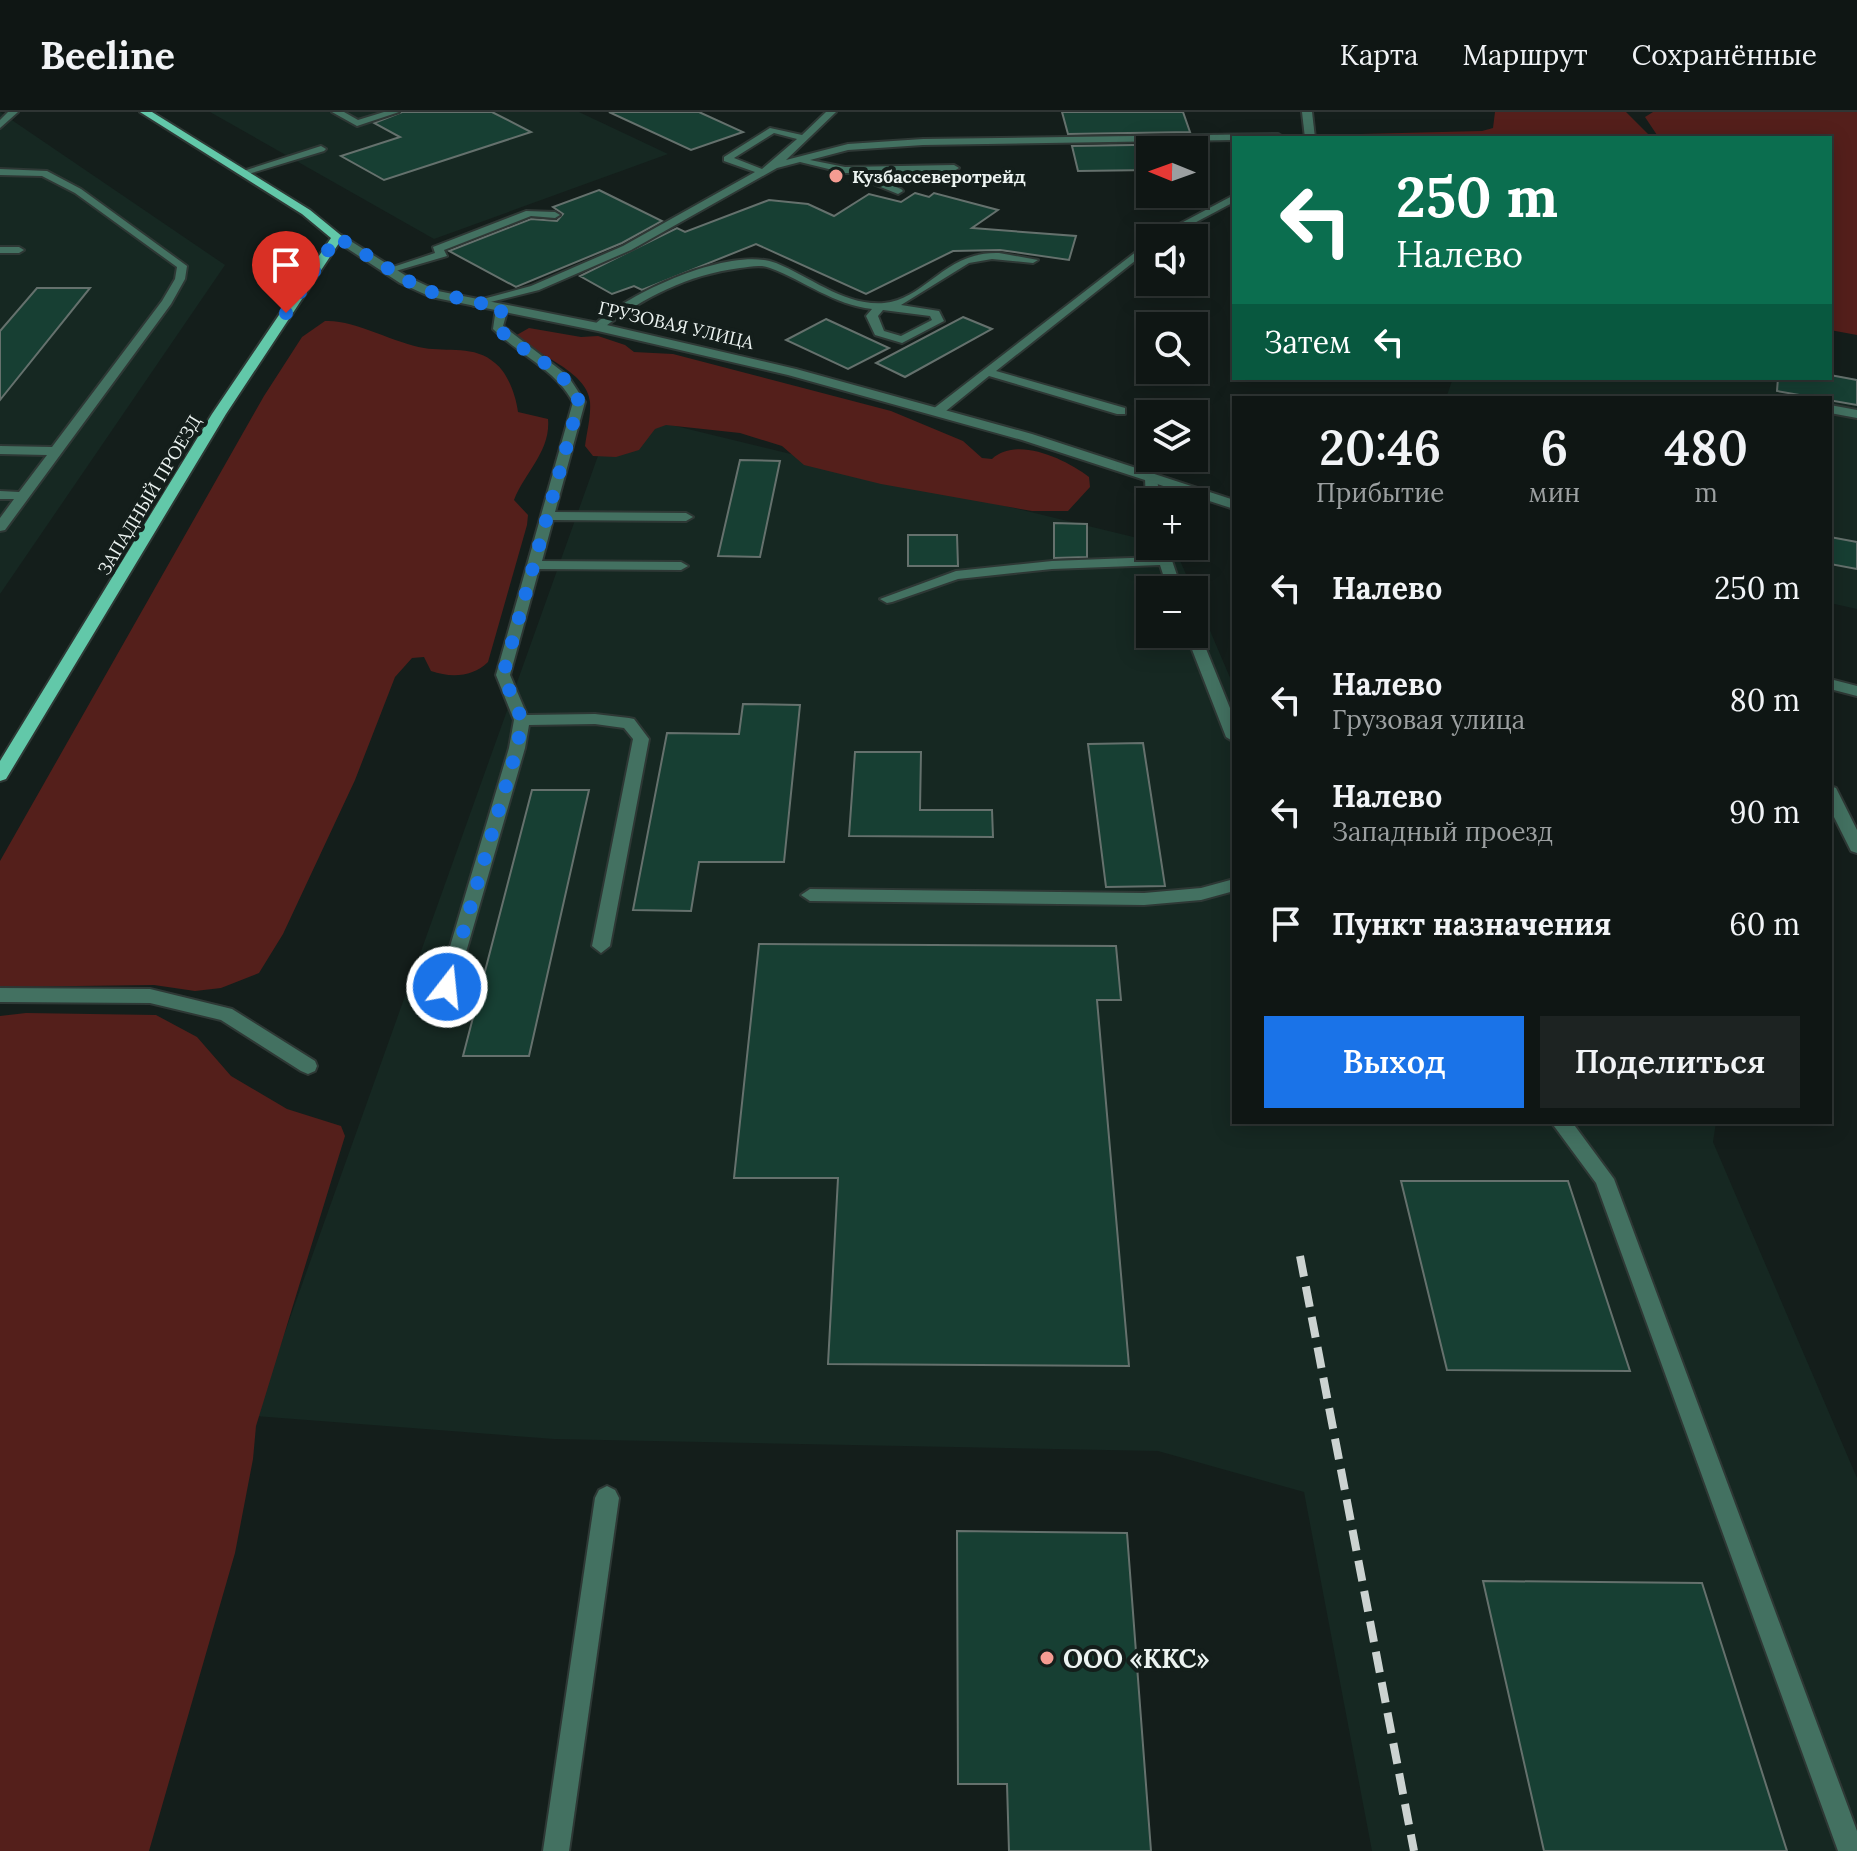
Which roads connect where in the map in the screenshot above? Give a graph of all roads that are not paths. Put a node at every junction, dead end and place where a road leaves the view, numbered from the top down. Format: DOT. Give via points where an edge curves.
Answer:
graph roads {
  1 [pos="13,112"];
  2 [pos="145,112"];
  3 [pos="337,112"];
  4 [pos="394,112"];
  5 [pos="831,112"];
  6 [pos="1307,112"];
  7 [pos="0,125"];
  8 [pos="1310,136"];
  9 [pos="804,138"];
  10 [pos="1232,138"];
  11 [pos="321,149"];
  12 [pos="797,160"];
  13 [pos="774,166"];
  14 [pos="954,168"];
  15 [pos="845,170"];
  16 [pos="0,172"];
  17 [pos="763,172"];
  18 [pos="242,173"];
  19 [pos="898,191"];
  20 [pos="1232,199"];
  21 [pos="555,215"];
  22 [pos="1185,224"];
  23 [pos="337,237"];
  24 [pos="0,250"];
  25 [pos="19,250"];
  26 [pos="1136,255"];
  27 [pos="1033,260"];
  28 [pos="389,270"];
  29 [pos="474,303"];
  30 [pos="880,306"];
  31 [pos="502,308"];
  32 [pos="598,327"];
  33 [pos="987,372"];
  34 [pos="1832,409"];
  35 [pos="1121,411"];
  36 [pos="937,412"];
  37 [pos="1857,414"];
  38 [pos="0,450"];
  39 [pos="56,451"];
  40 [pos="1151,478"];
  41 [pos="1152,488"];
  42 [pos="0,495"];
  43 [pos="23,496"];
  44 [pos="1232,504"];
  45 [pos="547,516"];
  46 [pos="686,517"];
  47 [pos="0,527"];
  48 [pos="1136,556"];
  49 [pos="534,565"];
  50 [pos="681,566"];
  51 [pos="887,599"];
  52 [pos="1199,648"];
  53 [pos="1832,685"];
  54 [pos="1857,691"];
  55 [pos="522,720"];
  56 [pos="1232,732"];
  57 [pos="0,775"];
  58 [pos="1832,796"];
  59 [pos="1857,847"];
  60 [pos="1232,886"];
  61 [pos="810,895"];
  62 [pos="601,946"];
  63 [pos="447,987"];
  64 [pos="0,995"];
  65 [pos="308,1066"];
  66 [pos="1563,1124"];
  67 [pos="607,1498"];
  68 [pos="556,1851"];
  69 [pos="1851,1851"];
  1 -- 7 [label="lane"];
  2 -- 18 [label="main road, ГРУЗОВАЯ УЛИЦА"];
  3 -- 4 [label="lane" via="357,123"];
  5 -- 9 [label="lane"];
  6 -- 8 [label="lane"];
  9 -- 13 [label="lane"];
  9 -- 17 [label="lane" via="773,130 727,159"];
  10 -- 12 [label="lane" via="923,142 848,147"];
  11 -- 18 [label="lane"];
  12 -- 13 [label="lane"];
  12 -- 15 [label="lane"];
  13 -- 17 [label="lane"];
  14 -- 15 [label="lane"];
  15 -- 19 [label="lane"];
  16 -- 39 [label="lane" via="44,173 78,191 182,266 167,302"];
  17 -- 29 [label="lane" via="627,248 535,288"];
  18 -- 23 [label="main road, ГРУЗОВАЯ УЛИЦА"];
  20 -- 22 [label="lane"];
  21 -- 28 [label="lane" via="530,213 437,249 443,254"];
  23 -- 28 [label="street, ГРУЗОВАЯ УЛИЦА"];
  23 -- 57 [label="main road, ЗАПАДНЫЙ ПРОЕЗД" via="219,414"];
  24 -- 25 [label="lane"];
  26 -- 33 [label="lane"];
  27 -- 30 [label="lane" via="979,257 947,270 901,303"];
  28 -- 29 [label="street, ГРУЗОВАЯ УЛИЦА" via="423,290"];
  29 -- 31 [label="street, ГРУЗОВАЯ УЛИЦА"];
  30 -- 30 [label="lane" via="935,313 938,321 902,340 879,333 872,316"];
  30 -- 32 [label="lane" via="843,299 766,262 713,267 669,281 633,299"];
  31 -- 32 [label="street, ГРУЗОВАЯ УЛИЦА"];
  31 -- 45 [label="lane" via="497,327 558,372 573,386 579,402"];
  32 -- 36 [label="street, ГРУЗОВАЯ УЛИЦА"];
  33 -- 35 [label="lane"];
  33 -- 36 [label="lane"];
  34 -- 37 [label="lane"];
  36 -- 40 [label="street, ГРУЗОВАЯ УЛИЦА"];
  38 -- 39 [label="lane"];
  39 -- 43 [label="lane"];
  40 -- 41 [label="lane"];
  40 -- 44 [label="street, ГРУЗОВАЯ УЛИЦА"];
  42 -- 43 [label="lane"];
  43 -- 47 [label="lane"];
  45 -- 46 [label="lane"];
  45 -- 49 [label="lane"];
  48 -- 51 [label="lane" via="956,575"];
  49 -- 50 [label="lane"];
  49 -- 55 [label="lane" via="503,675"];
  52 -- 56 [label="lane"];
  53 -- 54 [label="street"];
  55 -- 62 [label="lane" via="629,723 641,739"];
  55 -- 63 [label="lane"];
  58 -- 59 [label="lane"];
  60 -- 61 [label="lane" via="1144,899"];
  64 -- 65 [label="lane" via="150,996 226,1014"];
  66 -- 69 [label="lane" via="1604,1179"];
  67 -- 68 [label="lane"];
}
